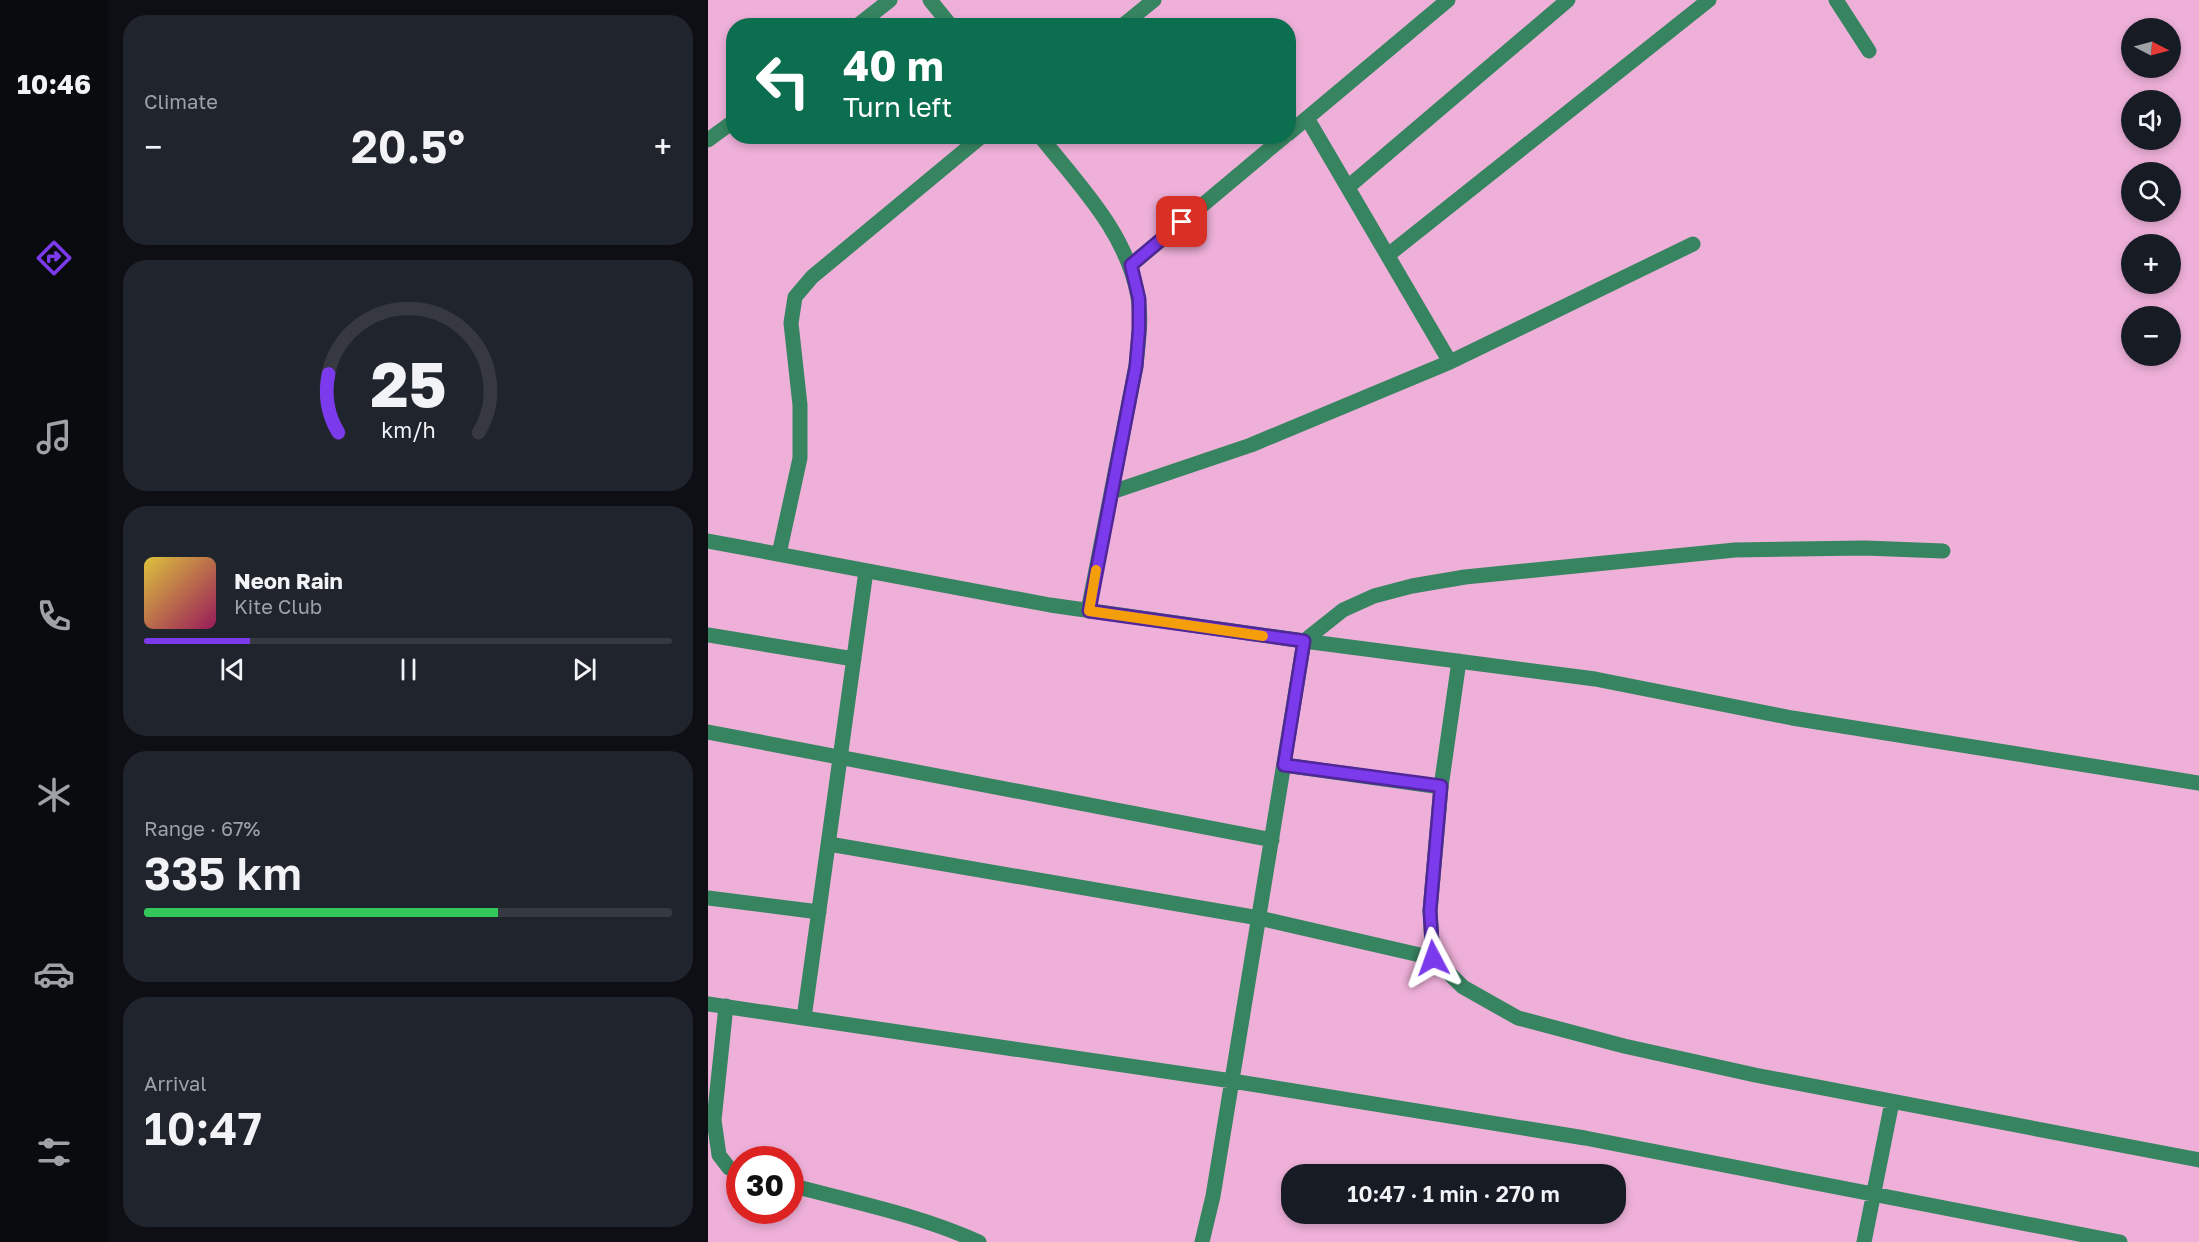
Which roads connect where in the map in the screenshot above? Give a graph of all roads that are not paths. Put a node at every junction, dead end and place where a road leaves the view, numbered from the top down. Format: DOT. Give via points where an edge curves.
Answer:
graph roads {
  1 [pos="890,0"];
  2 [pos="930,0"];
  3 [pos="1154,0"];
  4 [pos="1448,0"];
  5 [pos="1568,0"];
  6 [pos="1709,0"];
  7 [pos="1836,0"];
  8 [pos="867,18"];
  9 [pos="945,18"];
  10 [pos="1132,18"];
  11 [pos="1869,51"];
  12 [pos="1307,118"];
  13 [pos="726,127"];
  14 [pos="1296,127"];
  15 [pos="708,140"];
  16 [pos="972,144"];
  17 [pos="1046,144"];
  18 [pos="1275,144"];
  19 [pos="1348,187"];
  20 [pos="1693,244"];
  21 [pos="1388,255"];
  22 [pos="1131,265"];
  23 [pos="1450,362"];
  24 [pos="1112,492"];
  25 [pos="708,541"];
  26 [pos="1943,551"];
  27 [pos="779,554"];
  28 [pos="866,571"];
  29 [pos="1089,611"];
  30 [pos="708,635"];
  31 [pos="1304,641"];
  32 [pos="854,660"];
  33 [pos="1459,660"];
  34 [pos="708,732"];
  35 [pos="841,758"];
  36 [pos="1284,765"];
  37 [pos="2199,783"];
  38 [pos="1441,786"];
  39 [pos="1272,840"];
  40 [pos="829,844"];
  41 [pos="708,898"];
  42 [pos="819,912"];
  43 [pos="1259,918"];
  44 [pos="1433,958"];
  45 [pos="708,1004"];
  46 [pos="726,1006"];
  47 [pos="804,1018"];
  48 [pos="1232,1081"];
  49 [pos="1892,1102"];
  50 [pos="2199,1160"];
  51 [pos="726,1164"];
  52 [pos="804,1189"];
  53 [pos="1873,1192"];
  54 [pos="979,1242"];
  55 [pos="1202,1242"];
  56 [pos="1864,1242"];
  57 [pos="2120,1242"];
  1 -- 8 [label="street"];
  2 -- 9 [label="street"];
  3 -- 10 [label="street"];
  4 -- 12 [label="street"];
  5 -- 19 [label="street"];
  6 -- 21 [label="street"];
  7 -- 11 [label="street"];
  12 -- 14 [label="street"];
  12 -- 19 [label="street"];
  13 -- 15 [label="street"];
  16 -- 27 [label="street" via="812,277 795,297 791,323 800,405 800,458"];
  17 -- 22 [label="street" via="1107,221"];
  18 -- 22 [label="street"];
  19 -- 21 [label="street"];
  20 -- 23 [label="street"];
  21 -- 23 [label="street"];
  22 -- 24 [label="street" via="1139,299 1136,366"];
  23 -- 24 [label="street" via="1251,445"];
  24 -- 29 [label="street"];
  25 -- 27 [label="street"];
  26 -- 31 [label="street" via="1735,550 1466,577 1374,596 1342,610"];
  27 -- 28 [label="street"];
  28 -- 29 [label="street"];
  28 -- 32 [label="street"];
  29 -- 31 [label="street"];
  30 -- 32 [label="street"];
  31 -- 33 [label="street"];
  31 -- 36 [label="street"];
  32 -- 35 [label="street"];
  33 -- 37 [label="street" via="1595,678 1792,718"];
  33 -- 38 [label="street"];
  34 -- 35 [label="street"];
  35 -- 39 [label="street"];
  35 -- 40 [label="street"];
  36 -- 38 [label="street"];
  36 -- 39 [label="street"];
  38 -- 44 [label="street" via="1430,911"];
  39 -- 43 [label="street"];
  40 -- 42 [label="street"];
  40 -- 43 [label="street"];
  41 -- 42 [label="street"];
  42 -- 47 [label="street"];
  43 -- 44 [label="street"];
  43 -- 48 [label="street"];
  44 -- 49 [label="street" via="1463,987 1518,1018 1646,1051"];
  45 -- 46 [label="street"];
  46 -- 47 [label="street"];
  46 -- 51 [label="street" via="714,1120 719,1155"];
  47 -- 48 [label="street"];
  48 -- 53 [label="street" via="1586,1138"];
  48 -- 55 [label="street"];
  49 -- 50 [label="street"];
  49 -- 53 [label="street"];
  52 -- 54 [label="street" via="885,1209"];
  53 -- 56 [label="street"];
  53 -- 57 [label="street"];
}
